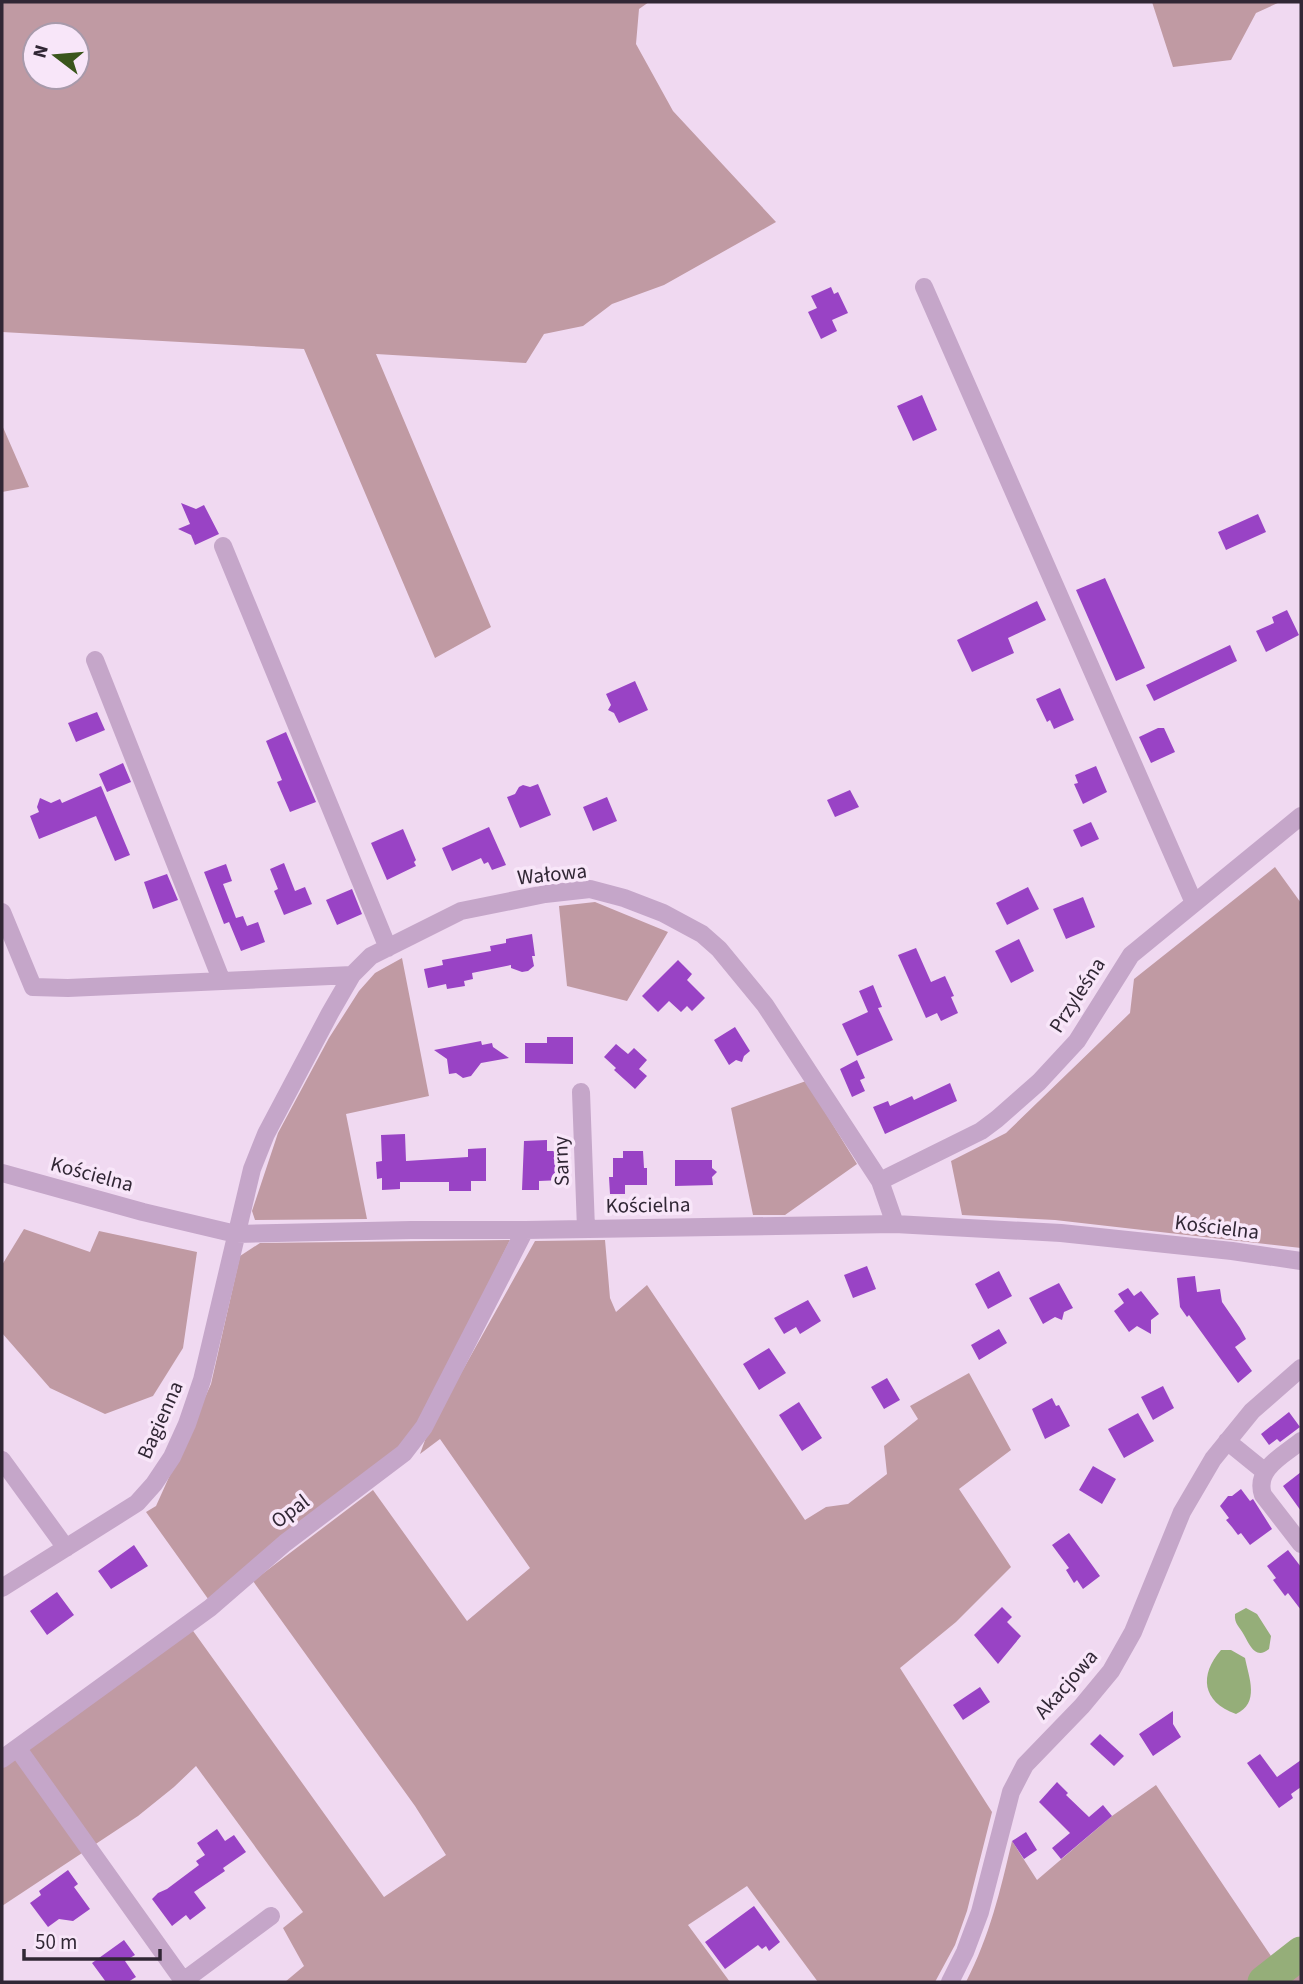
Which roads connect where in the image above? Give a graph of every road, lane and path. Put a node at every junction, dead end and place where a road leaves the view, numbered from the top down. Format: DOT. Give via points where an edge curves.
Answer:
graph roads {
  1 [pos="924,287"];
  2 [pos="223,546"];
  3 [pos="95,660"];
  4 [pos="1301,816"];
  5 [pos="1194,903"];
  6 [pos="2,912"];
  7 [pos="388,948"];
  8 [pos="352,975"];
  9 [pos="221,979"];
  10 [pos="581,1091"];
  11 [pos="2,1173"];
  12 [pos="880,1181"];
  13 [pos="895,1224"];
  14 [pos="586,1229"];
  15 [pos="526,1230"];
  16 [pos="236,1234"];
  17 [pos="1301,1261"];
  18 [pos="1301,1368"];
  19 [pos="1227,1441"];
  20 [pos="1301,1441"];
  21 [pos="2,1460"];
  22 [pos="1264,1471"];
  23 [pos="1301,1544"];
  24 [pos="66,1548"];
  25 [pos="2,1588"];
  26 [pos="18,1749"];
  27 [pos="2,1759"];
  28 [pos="271,1916"];
  29 [pos="183,1982"];
  30 [pos="950,1982"];
  1 -- 5 [label="street"];
  2 -- 7 [label="street"];
  3 -- 9 [label="street"];
  4 -- 5 [label="street, Przyleśna"];
  5 -- 12 [label="street, Przyleśna" via="1131,955 1077,1041 998,1119"];
  6 -- 9 [label="street" via="33,987"];
  7 -- 8 [label="street, Wałowa"];
  7 -- 12 [label="street, Wałowa" via="461,911 545,894 590,889 663,913 719,949 765,1005"];
  8 -- 9 [label="street"];
  8 -- 16 [label="street, Wałowa" via="266,1134"];
  10 -- 14 [label="street, Sarny"];
  11 -- 16 [label="street, Kościelna"];
  12 -- 13 [label="street, Wałowa"];
  13 -- 14 [label="street, Kościelna"];
  13 -- 17 [label="street, Kościelna" via="1061,1233"];
  14 -- 15 [label="street, Kościelna"];
  15 -- 16 [label="street, Kościelna"];
  15 -- 26 [label="street, Opal" via="424,1427 404,1453 285,1543 210,1608"];
  16 -- 24 [label="street, Bagienna" via="202,1380 172,1457 137,1503"];
  18 -- 19 [label="street, Akacjowa" via="1252,1411"];
  19 -- 22 [label="street"];
  19 -- 30 [label="street, Akacjowa" via="1182,1512 1133,1632 1111,1671 1025,1765 1015,1783 979,1912"];
  20 -- 22 [label="street"];
  21 -- 24 [label="street"];
  22 -- 23 [label="street" via="1263,1495"];
  24 -- 25 [label="street, Bagienna"];
  26 -- 27 [label="street, Opal"];
  26 -- 29 [label="street"];
  28 -- 29 [label="street"];
}
